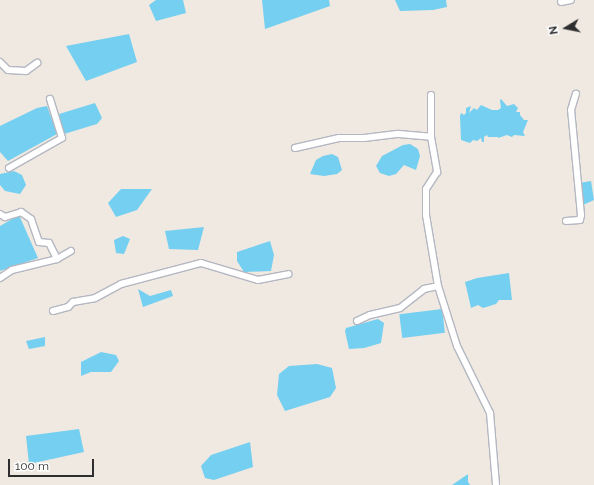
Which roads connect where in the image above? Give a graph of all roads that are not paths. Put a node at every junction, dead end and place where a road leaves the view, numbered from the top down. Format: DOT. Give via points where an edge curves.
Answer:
graph roads {
  1 [pos="571,0"];
  2 [pos="561,2"];
  3 [pos="0,62"];
  4 [pos="37,63"];
  5 [pos="576,94"];
  6 [pos="431,95"];
  7 [pos="50,99"];
  8 [pos="431,136"];
  9 [pos="295,148"];
  10 [pos="9,168"];
  11 [pos="0,214"];
  12 [pos="566,221"];
  13 [pos="71,251"];
  14 [pos="57,259"];
  15 [pos="288,274"];
  16 [pos="0,278"];
  17 [pos="438,286"];
  18 [pos="53,311"];
  19 [pos="357,320"];
  20 [pos="496,485"];
  1 -- 2 [label="street"];
  3 -- 4 [label="street" via="8,70 26,71"];
  5 -- 12 [label="street" via="571,110 581,215 580,220"];
  6 -- 8 [label="street"];
  7 -- 10 [label="street" via="62,138"];
  8 -- 9 [label="street" via="399,134 339,138"];
  8 -- 17 [label="street" via="437,172 426,189 426,215"];
  11 -- 14 [label="street" via="5,217 21,212 31,219 39,242 49,243"];
  13 -- 14 [label="street"];
  14 -- 16 [label="street" via="12,270"];
  15 -- 18 [label="street" via="258,280 201,263 121,284 95,298 73,302 68,307"];
  17 -- 19 [label="street" via="424,289 400,308"];
  17 -- 20 [label="street" via="457,346 490,413"];
}
